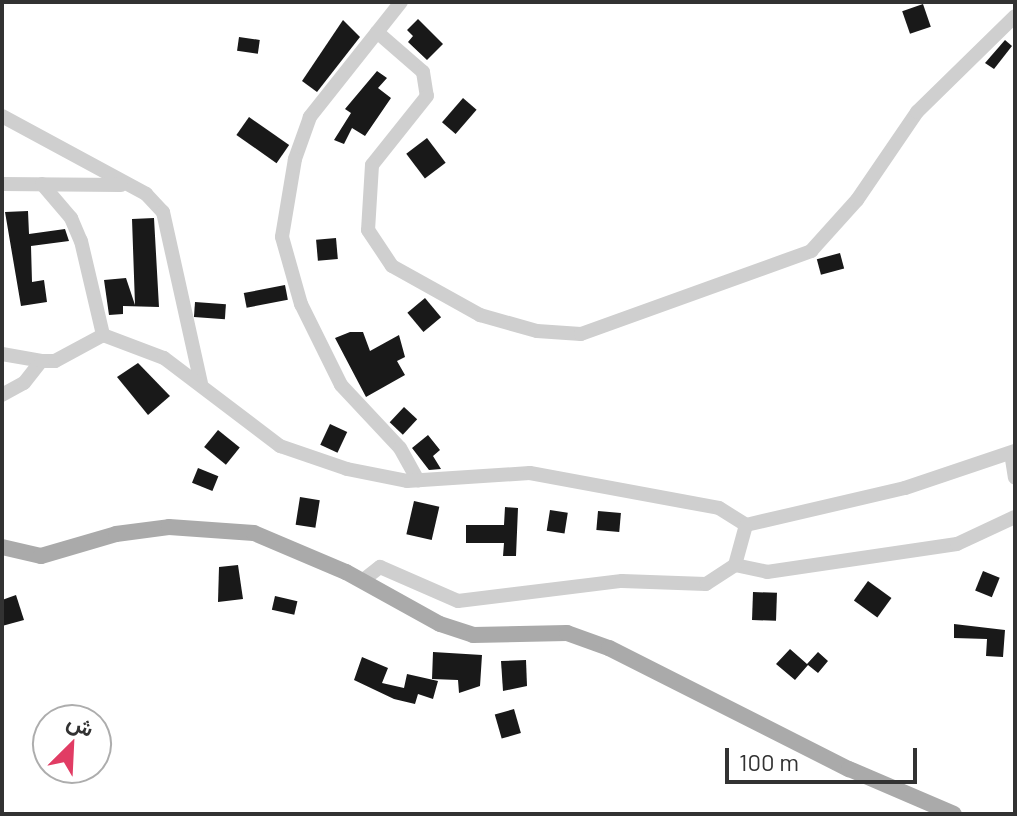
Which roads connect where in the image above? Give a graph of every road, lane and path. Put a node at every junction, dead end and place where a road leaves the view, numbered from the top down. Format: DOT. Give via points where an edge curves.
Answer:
graph roads {
  1 [pos="401,2"];
  2 [pos="1015,16"];
  3 [pos="377,32"];
  4 [pos="2,116"];
  5 [pos="2,184"];
  6 [pos="42,184"];
  7 [pos="126,185"];
  8 [pos="103,335"];
  9 [pos="2,354"];
  10 [pos="41,361"];
  11 [pos="201,383"];
  12 [pos="2,395"];
  13 [pos="1013,452"];
  14 [pos="1015,478"];
  15 [pos="418,480"];
  16 [pos="1015,517"];
  17 [pos="746,525"];
  18 [pos="2,547"];
  19 [pos="735,565"];
  20 [pos="362,581"];
  21 [pos="954,814"];
  1 -- 3 [label="street"];
  2 -- 3 [label="street" via="917,112 857,200 811,251 581,334 537,331 480,315 392,266 368,230 372,165 427,96 423,72"];
  3 -- 15 [label="street" via="310,117 295,159 282,237 301,304 341,385 400,448"];
  4 -- 7 [label="street"];
  5 -- 6 [label="street"];
  6 -- 7 [label="street"];
  6 -- 8 [label="street" via="71,218 81,241"];
  7 -- 11 [label="street" via="146,194 163,212"];
  8 -- 10 [label="street" via="55,361"];
  8 -- 11 [label="street" via="164,358"];
  9 -- 10 [label="street"];
  10 -- 12 [label="street" via="24,383"];
  11 -- 15 [label="street" via="280,446 347,469"];
  13 -- 14 [label="street"];
  13 -- 17 [label="street" via="905,488"];
  15 -- 17 [label="street" via="530,473 719,508"];
  16 -- 19 [label="street" via="957,544 767,572"];
  17 -- 19 [label="street"];
  18 -- 20 [label="main road" via="41,556 116,534 225,527 254,533"];
  19 -- 20 [label="street" via="706,584 622,581 479,601 458,601 380,567"];
  20 -- 21 [label="main road" via="473,635 567,633 609,648 849,769"];
}
